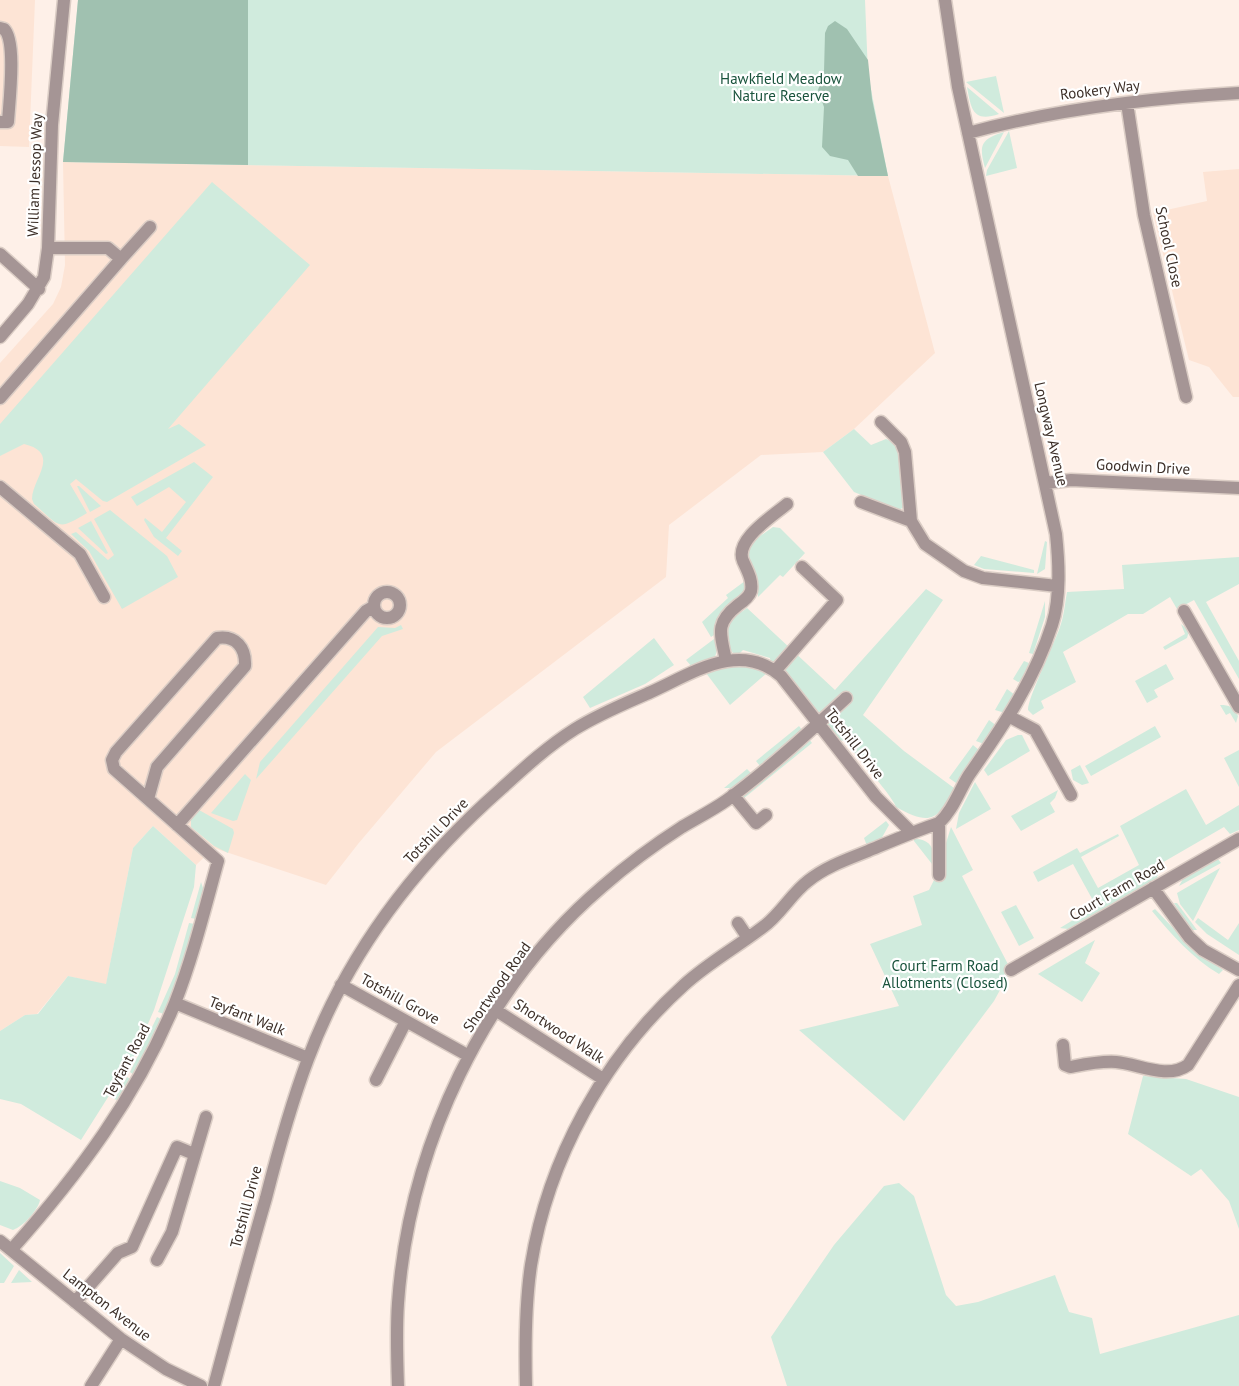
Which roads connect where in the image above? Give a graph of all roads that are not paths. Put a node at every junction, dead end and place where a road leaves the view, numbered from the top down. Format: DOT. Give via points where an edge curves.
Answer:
graph roads {
  1 [pos="64,0"];
  2 [pos="945,0"];
  3 [pos="0,28"];
  4 [pos="5,63"];
  5 [pos="1239,92"];
  6 [pos="4,93"];
  7 [pos="1127,103"];
  8 [pos="0,122"];
  9 [pos="968,133"];
  10 [pos="150,227"];
  11 [pos="48,248"];
  12 [pos="0,254"];
  13 [pos="121,258"];
  14 [pos="39,289"];
  15 [pos="0,337"];
  16 [pos="1186,397"];
  17 [pos="0,398"];
  18 [pos="881,422"];
  19 [pos="1046,482"];
  20 [pos="0,487"];
  21 [pos="1239,488"];
  22 [pos="861,502"];
  23 [pos="787,504"];
  24 [pos="911,522"];
  25 [pos="802,567"];
  26 [pos="1057,586"];
  27 [pos="104,597"];
  28 [pos="373,607"];
  29 [pos="1184,611"];
  30 [pos="726,660"];
  31 [pos="775,671"];
  32 [pos="846,698"];
  33 [pos="1239,707"];
  34 [pos="1010,717"];
  35 [pos="818,724"];
  36 [pos="733,795"];
  37 [pos="1071,795"];
  38 [pos="148,799"];
  39 [pos="766,814"];
  40 [pos="939,823"];
  41 [pos="177,825"];
  42 [pos="912,832"];
  43 [pos="1239,839"];
  44 [pos="940,875"];
  45 [pos="1153,888"];
  46 [pos="738,923"];
  47 [pos="748,938"];
  48 [pos="1011,970"];
  49 [pos="1239,970"];
  50 [pos="341,985"];
  51 [pos="1239,985"];
  52 [pos="175,1003"];
  53 [pos="497,1011"];
  54 [pos="406,1020"];
  55 [pos="1063,1045"];
  56 [pos="469,1056"];
  57 [pos="308,1058"];
  58 [pos="603,1079"];
  59 [pos="376,1080"];
  60 [pos="206,1117"];
  61 [pos="194,1154"];
  62 [pos="0,1241"];
  63 [pos="12,1250"];
  64 [pos="157,1260"];
  65 [pos="75,1302"];
  66 [pos="121,1339"];
  67 [pos="90,1386"];
  68 [pos="201,1386"];
  69 [pos="214,1386"];
  70 [pos="398,1386"];
  71 [pos="526,1386"];
  1 -- 11 [label="street, William Jessop Way" via="52,125"];
  2 -- 9 [label="street, Longway Avenue" via="949,40"];
  3 -- 4 [label="street" via="9,37"];
  4 -- 6 [label="street"];
  5 -- 7 [label="street, Rookery Way"];
  6 -- 8 [label="street" via="8,122"];
  7 -- 9 [label="street, Rookery Way" via="1057,112"];
  7 -- 16 [label="street, School Close" via="1144,215"];
  9 -- 19 [label="street, Longway Avenue"];
  10 -- 13 [label="street"];
  11 -- 13 [label="street" via="108,248"];
  11 -- 14 [label="street, William Jessop Way"];
  12 -- 14 [label="street"];
  13 -- 17 [label="street"];
  14 -- 15 [label="street, William Jessop Way"];
  18 -- 24 [label="street" via="901,442 905,452"];
  19 -- 21 [label="street, Goodwin Drive" via="1071,480"];
  19 -- 26 [label="street, Longway Avenue" via="1056,534"];
  20 -- 27 [label="street" via="80,554"];
  22 -- 24 [label="street"];
  23 -- 30 [label="street" via="746,540 741,550 751,579 751,590 747,598 726,615 720,626"];
  24 -- 26 [label="street" via="925,544 964,571 983,578"];
  25 -- 31 [label="street" via="838,600"];
  26 -- 34 [label="street, Longway Avenue" via="1052,624"];
  28 -- 41 [label="street" via="366,611"];
  29 -- 33 [label="street"];
  30 -- 31 [label="street, Totshill Drive" via="751,661"];
  30 -- 50 [label="street, Totshill Drive" via="595,717 555,743 519,773 463,824 410,881 361,948"];
  31 -- 35 [label="street, Totshill Drive"];
  32 -- 35 [label="street, Shortwood Road"];
  34 -- 37 [label="street" via="1036,730"];
  34 -- 40 [label="street, Longway Avenue"];
  35 -- 36 [label="street, Shortwood Road"];
  35 -- 42 [label="street, Totshill Drive" via="876,797"];
  36 -- 39 [label="street" via="756,823"];
  36 -- 53 [label="street, Shortwood Road" via="649,849 601,888 572,915 524,970"];
  38 -- 38 [label="street" via="114,769 112,760 217,638 227,636 243,648 245,666 157,767"];
  38 -- 41 [label="street"];
  40 -- 42 [label="street"];
  40 -- 44 [label="street"];
  41 -- 52 [label="street, Teyfant Road" via="218,861 198,936"];
  42 -- 47 [label="street" via="830,867 809,880 765,926"];
  43 -- 45 [label="street, Court Farm Road"];
  45 -- 48 [label="street, Court Farm Road"];
  45 -- 49 [label="street" via="1189,937 1203,950"];
  46 -- 47 [label="street"];
  47 -- 58 [label="street" via="679,990 656,1013"];
  50 -- 54 [label="street, Totshill Grove"];
  50 -- 57 [label="street, Totshill Drive"];
  51 -- 55 [label="street" via="1188,1065 1181,1070 1139,1068 1118,1062 1093,1062 1070,1067 1065,1065"];
  52 -- 57 [label="street, Teyfant Walk"];
  52 -- 63 [label="street, Teyfant Road" via="107,1132"];
  53 -- 56 [label="street, Shortwood Road"];
  53 -- 58 [label="street, Shortwood Walk"];
  54 -- 56 [label="street, Totshill Grove"];
  54 -- 59 [label="street"];
  56 -- 70 [label="street, Shortwood Road" via="425,1158 409,1224 398,1303"];
  57 -- 69 [label="street, Totshill Drive" via="279,1148"];
  58 -- 71 [label="street" via="566,1149 545,1208 531,1265 524,1336"];
  60 -- 61 [label="street"];
  61 -- 64 [label="street" via="172,1232"];
  61 -- 65 [label="street" via="177,1147 132,1247 118,1253"];
  62 -- 63 [label="street, Lampton Avenue"];
  63 -- 65 [label="street, Lampton Avenue"];
  65 -- 66 [label="street, Lampton Avenue"];
  66 -- 67 [label="street"];
  66 -- 68 [label="street, Lampton Avenue" via="166,1369"];
}
